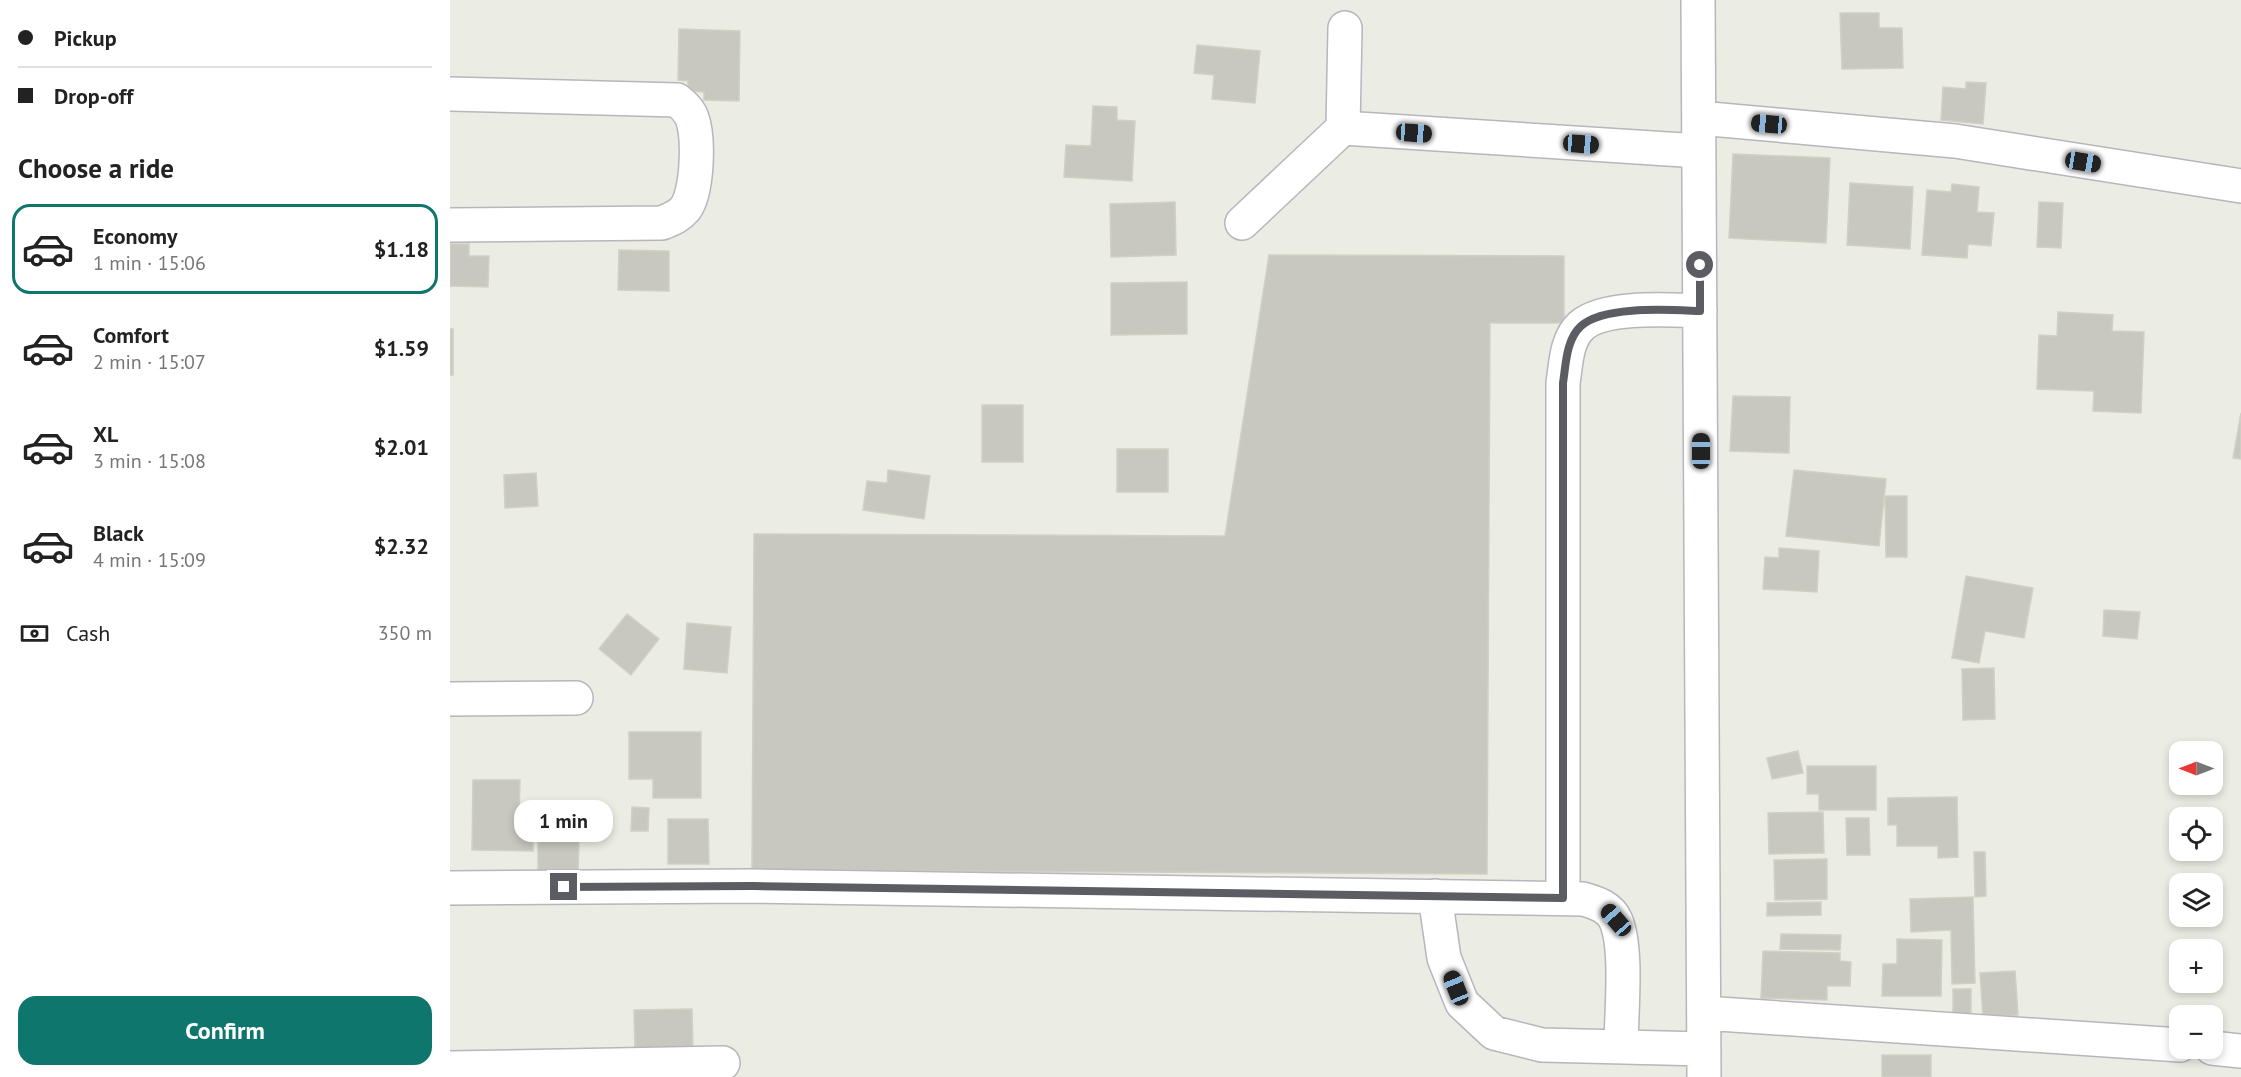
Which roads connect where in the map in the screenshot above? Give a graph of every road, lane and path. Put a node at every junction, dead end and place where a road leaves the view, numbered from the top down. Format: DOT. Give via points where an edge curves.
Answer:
graph roads {
  1 [pos="1698,0"];
  2 [pos="1345,28"];
  3 [pos="450,94"];
  4 [pos="1699,118"];
  5 [pos="1343,128"];
  6 [pos="1699,151"];
  7 [pos="2241,186"];
  8 [pos="1242,223"];
  9 [pos="450,225"];
  10 [pos="1700,311"];
  11 [pos="576,698"];
  12 [pos="450,699"];
  13 [pos="450,888"];
  14 [pos="1435,896"];
  15 [pos="1563,898"];
  16 [pos="1704,1012"];
  17 [pos="2169,1044"];
  18 [pos="1621,1047"];
  19 [pos="2223,1049"];
  20 [pos="2241,1051"];
  21 [pos="723,1063"];
  22 [pos="1704,1063"];
  23 [pos="450,1068"];
  24 [pos="667,1071"];
  25 [pos="537,1072"];
  1 -- 4 [label="street"];
  2 -- 5 [label="street"];
  3 -- 9 [label="street" via="677,100 692,119 696,163 687,206 678,217 662,223"];
  4 -- 6 [label="street"];
  4 -- 7 [label="street" via="1955,141"];
  5 -- 6 [label="street"];
  5 -- 8 [label="street"];
  6 -- 10 [label="street"];
  10 -- 15 [label="street" via="1643,310 1607,315 1582,326 1569,347 1563,383"];
  10 -- 16 [label="street"];
  11 -- 12 [label="street"];
  13 -- 14 [label="street" via="753,886"];
  14 -- 15 [label="street"];
  14 -- 18 [label="street" via="1444,958 1462,1003 1494,1033 1542,1045"];
  15 -- 18 [label="street" via="1602,904 1616,920 1621,945"];
  16 -- 17 [label="street"];
  16 -- 22 [label="street"];
  18 -- 22 [label="street"];
  19 -- 20 [label="street"];
  21 -- 24 [label="street"];
  23 -- 25 [label="street"];
  24 -- 25 [label="street"];
}
